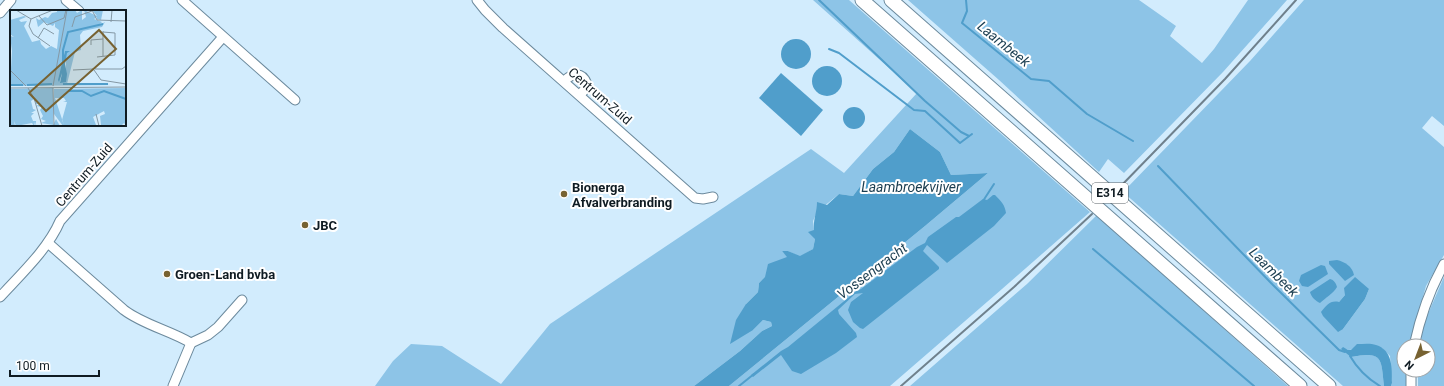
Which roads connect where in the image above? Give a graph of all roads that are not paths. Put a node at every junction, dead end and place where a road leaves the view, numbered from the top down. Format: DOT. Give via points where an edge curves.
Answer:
graph roads {
  1 [pos="11,0"];
  2 [pos="66,0"];
  3 [pos="182,0"];
  4 [pos="477,0"];
  5 [pos="862,0"];
  6 [pos="891,0"];
  7 [pos="78,10"];
  8 [pos="0,13"];
  9 [pos="223,36"];
  10 [pos="564,82"];
  11 [pos="580,95"];
  12 [pos="295,100"];
  13 [pos="713,197"];
  14 [pos="48,243"];
  15 [pos="1444,264"];
  16 [pos="0,297"];
  17 [pos="242,300"];
  18 [pos="1416,338"];
  19 [pos="191,343"];
  20 [pos="174,386"];
  21 [pos="1300,386"];
  22 [pos="1329,386"];
  1 -- 8 [label="street"];
  2 -- 7 [label="street"];
  3 -- 9 [label="street"];
  4 -- 10 [label="street, Centrum-Zuid" via="503,28"];
  5 -- 21 [label="highway, E314"];
  6 -- 22 [label="highway, E314"];
  9 -- 12 [label="street"];
  9 -- 14 [label="street, Centrum-Zuid" via="60,221"];
  10 -- 11 [label="street, Centrum-Zuid"];
  10 -- 11 [label="street" via="573,75 582,76 586,88"];
  11 -- 13 [label="street, Centrum-Zuid" via="695,198"];
  14 -- 16 [label="street, Centrum-Zuid"];
  14 -- 19 [label="street" via="134,317"];
  15 -- 18 [label="street" via="1426,303"];
  17 -- 19 [label="street" via="218,327"];
  19 -- 20 [label="street"];
}
